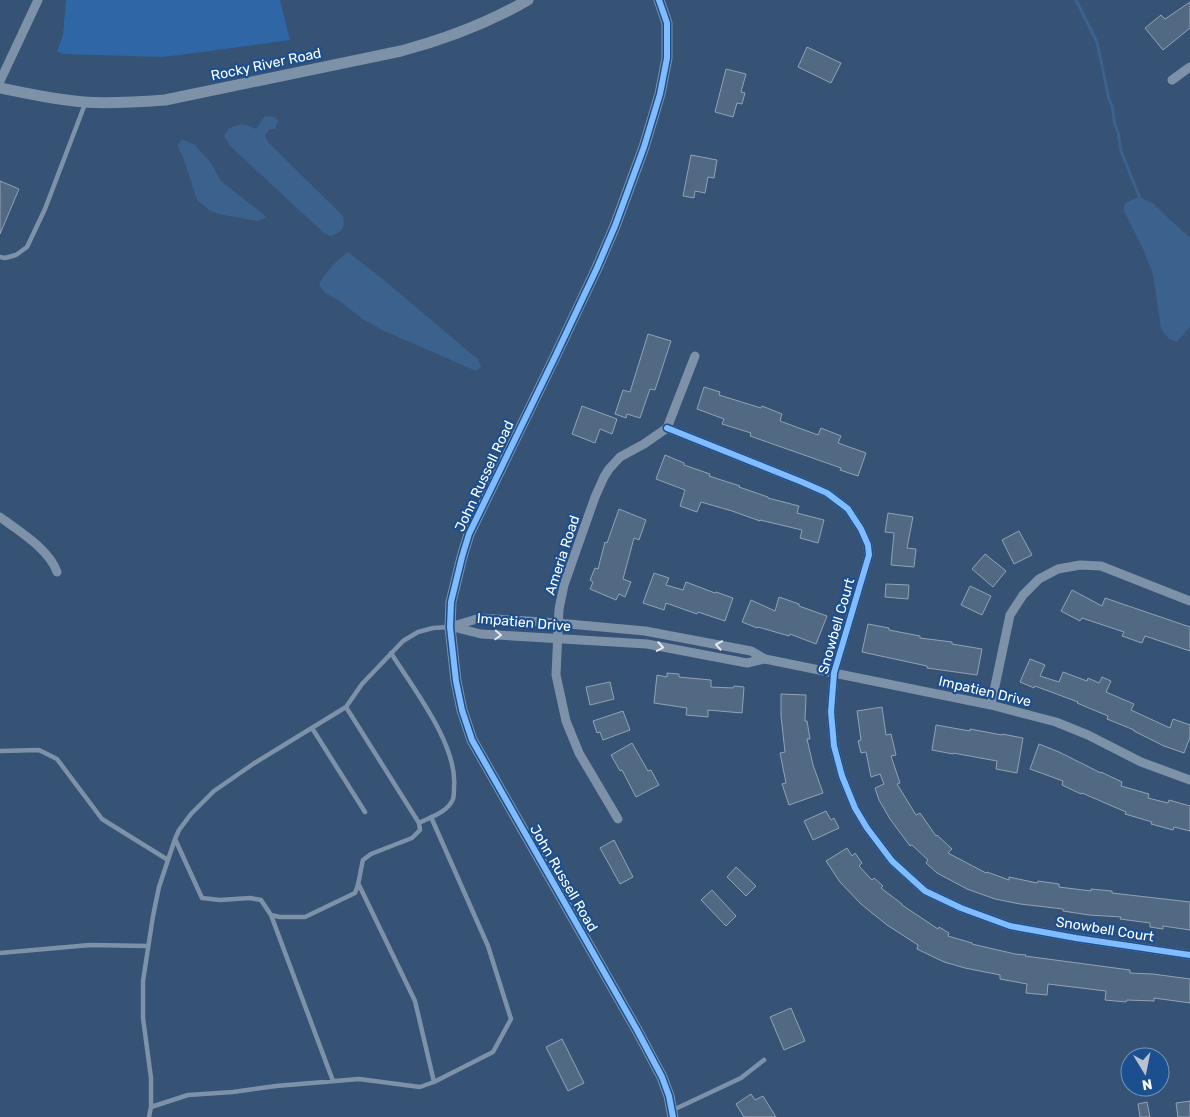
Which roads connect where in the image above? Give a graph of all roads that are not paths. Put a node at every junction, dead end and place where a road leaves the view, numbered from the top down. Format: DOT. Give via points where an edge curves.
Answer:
graph roads {
  1 [pos="38,0"];
  2 [pos="528,0"];
  3 [pos="659,0"];
  4 [pos="1190,67"];
  5 [pos="1172,80"];
  6 [pos="0,81"];
  7 [pos="0,88"];
  8 [pos="85,102"];
  9 [pos="0,257"];
  10 [pos="695,356"];
  11 [pos="667,428"];
  12 [pos="0,517"];
  13 [pos="57,572"];
  14 [pos="1190,601"];
  15 [pos="558,623"];
  16 [pos="450,626"];
  17 [pos="557,639"];
  18 [pos="392,653"];
  19 [pos="765,659"];
  20 [pos="834,673"];
  21 [pos="991,705"];
  22 [pos="346,707"];
  23 [pos="312,728"];
  24 [pos="0,752"];
  25 [pos="1190,780"];
  26 [pos="365,812"];
  27 [pos="431,817"];
  28 [pos="618,819"];
  29 [pos="419,823"];
  30 [pos="175,839"];
  31 [pos="168,860"];
  32 [pos="359,885"];
  33 [pos="271,915"];
  34 [pos="148,946"];
  35 [pos="0,953"];
  36 [pos="1190,955"];
  37 [pos="764,1060"];
  38 [pos="333,1081"];
  39 [pos="434,1082"];
  40 [pos="151,1107"];
  41 [pos="672,1114"];
  42 [pos="149,1117"];
  1 -- 6 [label="street"];
  2 -- 8 [label="street, Rocky River Road" via="466,31 401,51 165,100"];
  3 -- 16 [label="street, John Russell Road" via="666,23 667,58 644,147 597,268 469,534 452,602"];
  4 -- 5 [label="street"];
  7 -- 8 [label="street, Rocky River Road"];
  8 -- 9 [label="lane" via="45,209 27,247 16,255"];
  10 -- 11 [label="street"];
  11 -- 15 [label="street, Ameria Road" via="620,458 604,477 564,585"];
  11 -- 20 [label="street, Snowbell Court" via="827,493 848,509 861,529 869,555"];
  12 -- 13 [label="street" via="45,552"];
  14 -- 21 [label="street" via="1100,566 1058,569 1039,579 1010,615"];
  15 -- 16 [label="street, Impatien Drive" via="480,618"];
  15 -- 17 [label="street, Ameria Road"];
  19 -- 15 [label="street, Impatien Drive, one-way" via="751,651 645,630"];
  16 -- 17 [label="street, Impatien Drive, one-way" via="481,634"];
  16 -- 18 [label="lane" via="418,632"];
  16 -- 41 [label="street, John Russell Road" via="456,681 472,740 662,1076"];
  17 -- 19 [label="street, Impatien Drive, one-way" via="647,644 747,662"];
  17 -- 28 [label="street, Ameria Road" via="556,675 566,721 579,753"];
  18 -- 22 [label="lane" via="362,684"];
  18 -- 27 [label="lane" via="439,727 452,762 453,798 444,810"];
  19 -- 20 [label="street, Impatien Drive"];
  20 -- 21 [label="street, Impatien Drive"];
  20 -- 36 [label="street, Snowbell Court" via="834,746 855,808 892,861 925,891 1010,926"];
  21 -- 25 [label="street, Impatien Drive" via="1056,722 1141,762"];
  22 -- 23 [label="lane"];
  22 -- 29 [label="lane"];
  23 -- 26 [label="lane"];
  23 -- 30 [label="lane" via="214,791 191,814"];
  24 -- 31 [label="lane" via="39,750 57,759 102,819"];
  27 -- 29 [label="lane"];
  27 -- 39 [label="lane" via="488,946 511,1019 494,1052"];
  29 -- 32 [label="lane" via="420,830 412,838 363,860"];
  30 -- 31 [label="lane"];
  30 -- 33 [label="lane" via="202,898 261,900"];
  31 -- 34 [label="lane" via="159,887"];
  32 -- 33 [label="lane" via="355,893 305,917"];
  32 -- 39 [label="lane" via="415,1001"];
  33 -- 38 [label="lane"];
  34 -- 35 [label="lane" via="90,945"];
  34 -- 40 [label="lane" via="143,981 143,1018 151,1078"];
  37 -- 41 [label="lane" via="741,1078"];
  38 -- 39 [label="lane" via="359,1079 420,1087"];
  38 -- 40 [label="lane" via="188,1095"];
  40 -- 42 [label="lane"];
}
